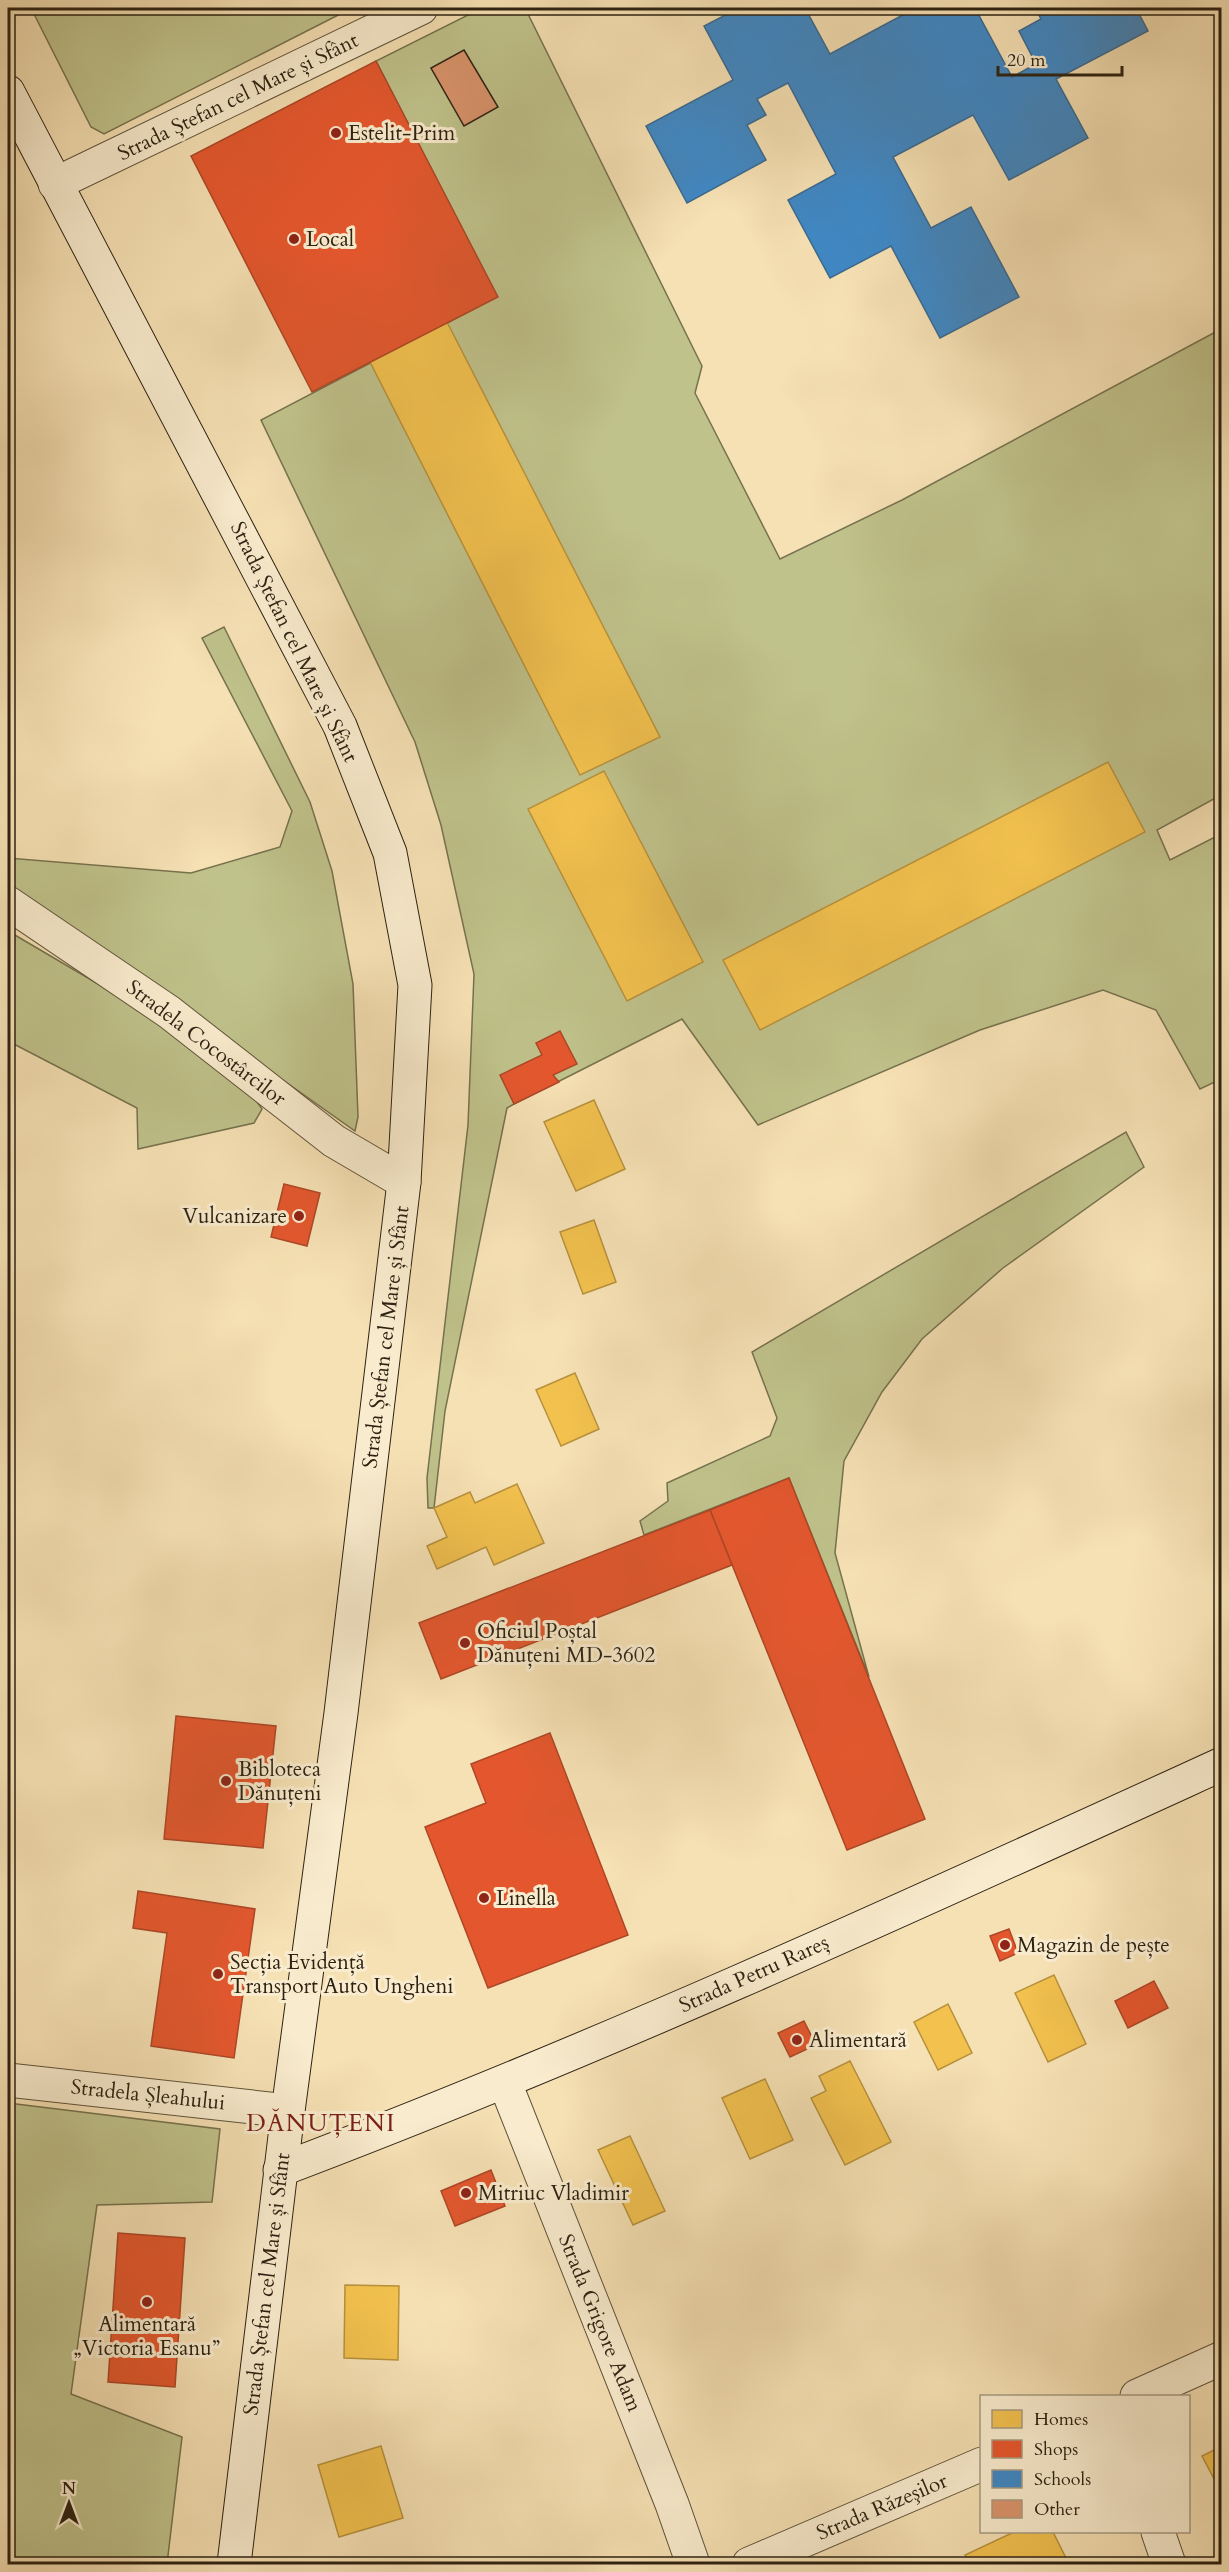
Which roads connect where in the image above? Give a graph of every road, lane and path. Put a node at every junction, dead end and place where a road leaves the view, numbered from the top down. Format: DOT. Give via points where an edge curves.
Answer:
graph roads {
  1 [pos="421,8"];
  2 [pos="8,92"];
  3 [pos="55,184"];
  4 [pos="8,903"];
  5 [pos="404,1182"];
  6 [pos="1221,1764"];
  7 [pos="8,2080"];
  8 [pos="505,2083"];
  9 [pos="288,2111"];
  10 [pos="280,2170"];
  11 [pos="1221,2358"];
  12 [pos="1141,2395"];
  13 [pos="980,2464"];
  14 [pos="1158,2533"];
  15 [pos="234,2565"];
  16 [pos="693,2565"];
  17 [pos="749,2565"];
  18 [pos="1168,2565"];
  1 -- 3 [label="main road, Strada Ștefan cel Mare și Sfânt"];
  2 -- 3 [label="main road, Strada Ștefan cel Mare și Sfânt"];
  3 -- 5 [label="main road, Strada Ștefan cel Mare și Sfânt" via="340,726 390,853 415,985"];
  4 -- 5 [label="main road, Stradela Cocostârcilor" via="170,1012 334,1141"];
  5 -- 9 [label="main road, Strada Ștefan cel Mare și Sfânt" via="341,1713"];
  6 -- 8 [label="main road, Strada Petru Rareș" via="975,1877"];
  7 -- 9 [label="main road, Stradela Șleahului"];
  8 -- 10 [label="main road, Strada Petru Rareș"];
  8 -- 16 [label="main road, Strada Grigore Adam"];
  9 -- 10 [label="main road, Strada Ștefan cel Mare și Sfânt"];
  10 -- 15 [label="main road, Strada Ștefan cel Mare și Sfânt"];
  11 -- 12 [label="main road"];
  13 -- 17 [label="main road, Strada Răzeşilor"];
  14 -- 18 [label="main road"];
}
